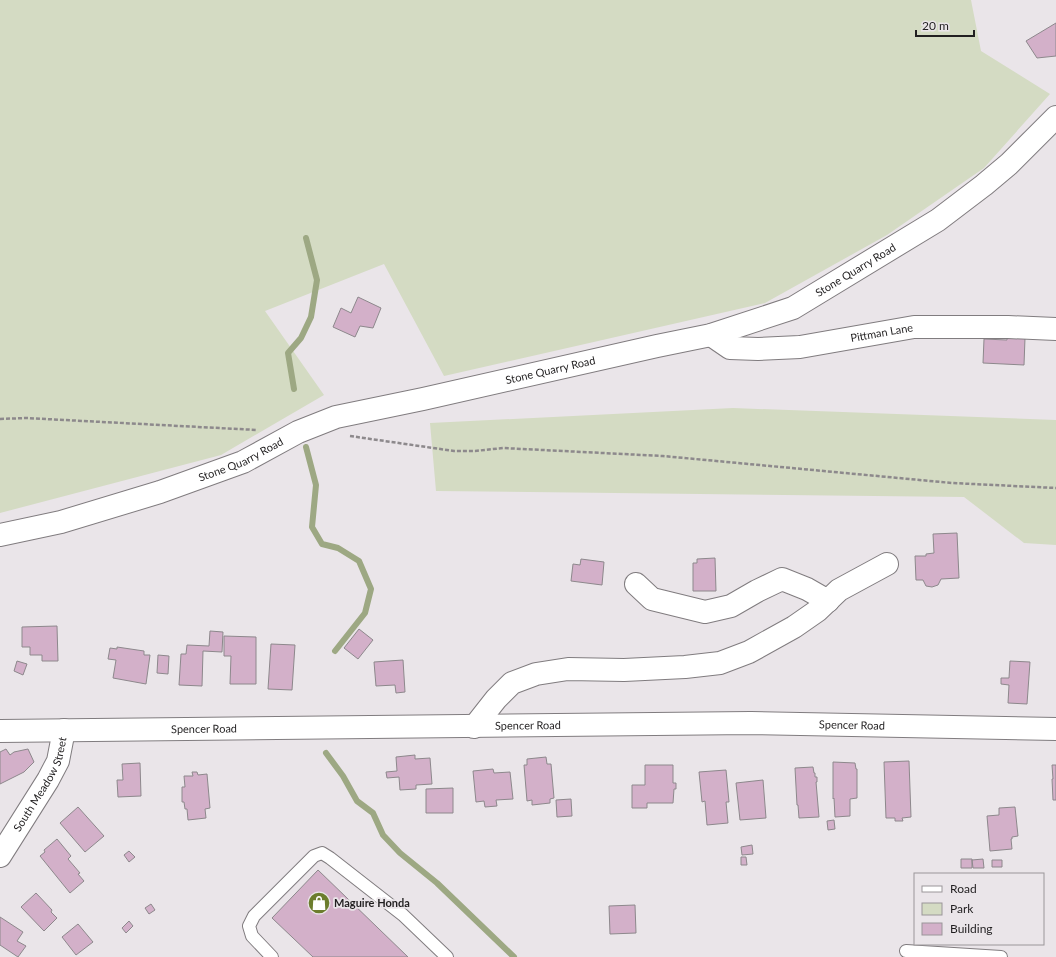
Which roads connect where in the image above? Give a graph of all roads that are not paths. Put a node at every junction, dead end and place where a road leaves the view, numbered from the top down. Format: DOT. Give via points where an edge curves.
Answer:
graph roads {
  1 [pos="1056,117"];
  2 [pos="1056,328"];
  3 [pos="711,335"];
  4 [pos="0,535"];
  5 [pos="887,564"];
  6 [pos="636,584"];
  7 [pos="827,599"];
  8 [pos="474,726"];
  9 [pos="1056,729"];
  10 [pos="64,730"];
  11 [pos="0,731"];
  12 [pos="0,856"];
  13 [pos="906,951"];
  14 [pos="272,957"];
  15 [pos="447,957"];
  16 [pos="1002,957"];
  1 -- 3 [label="street, Stone Quarry Road" via="1009,164 938,220 793,308"];
  2 -- 3 [label="street, Pittman Lane" via="914,327 800,347 758,349 730,348"];
  3 -- 4 [label="street, Stone Quarry Road" via="336,417 298,432 243,462 160,492 62,522"];
  5 -- 7 [label="street"];
  6 -- 7 [label="street" via="652,599 705,612 731,606 782,579"];
  7 -- 8 [label="street" via="818,611 794,627 748,652 720,663 657,669 568,669 536,674 512,683"];
  8 -- 9 [label="street, Spencer Road" via="751,723"];
  8 -- 10 [label="street, Spencer Road"];
  10 -- 11 [label="street, Spencer Road"];
  10 -- 12 [label="street, South Meadow Street" via="58,761"];
  13 -- 16 [label="lane"];
  14 -- 15 [label="lane" via="252,936 250,926 254,916 314,856 322,853 403,916"];
}
